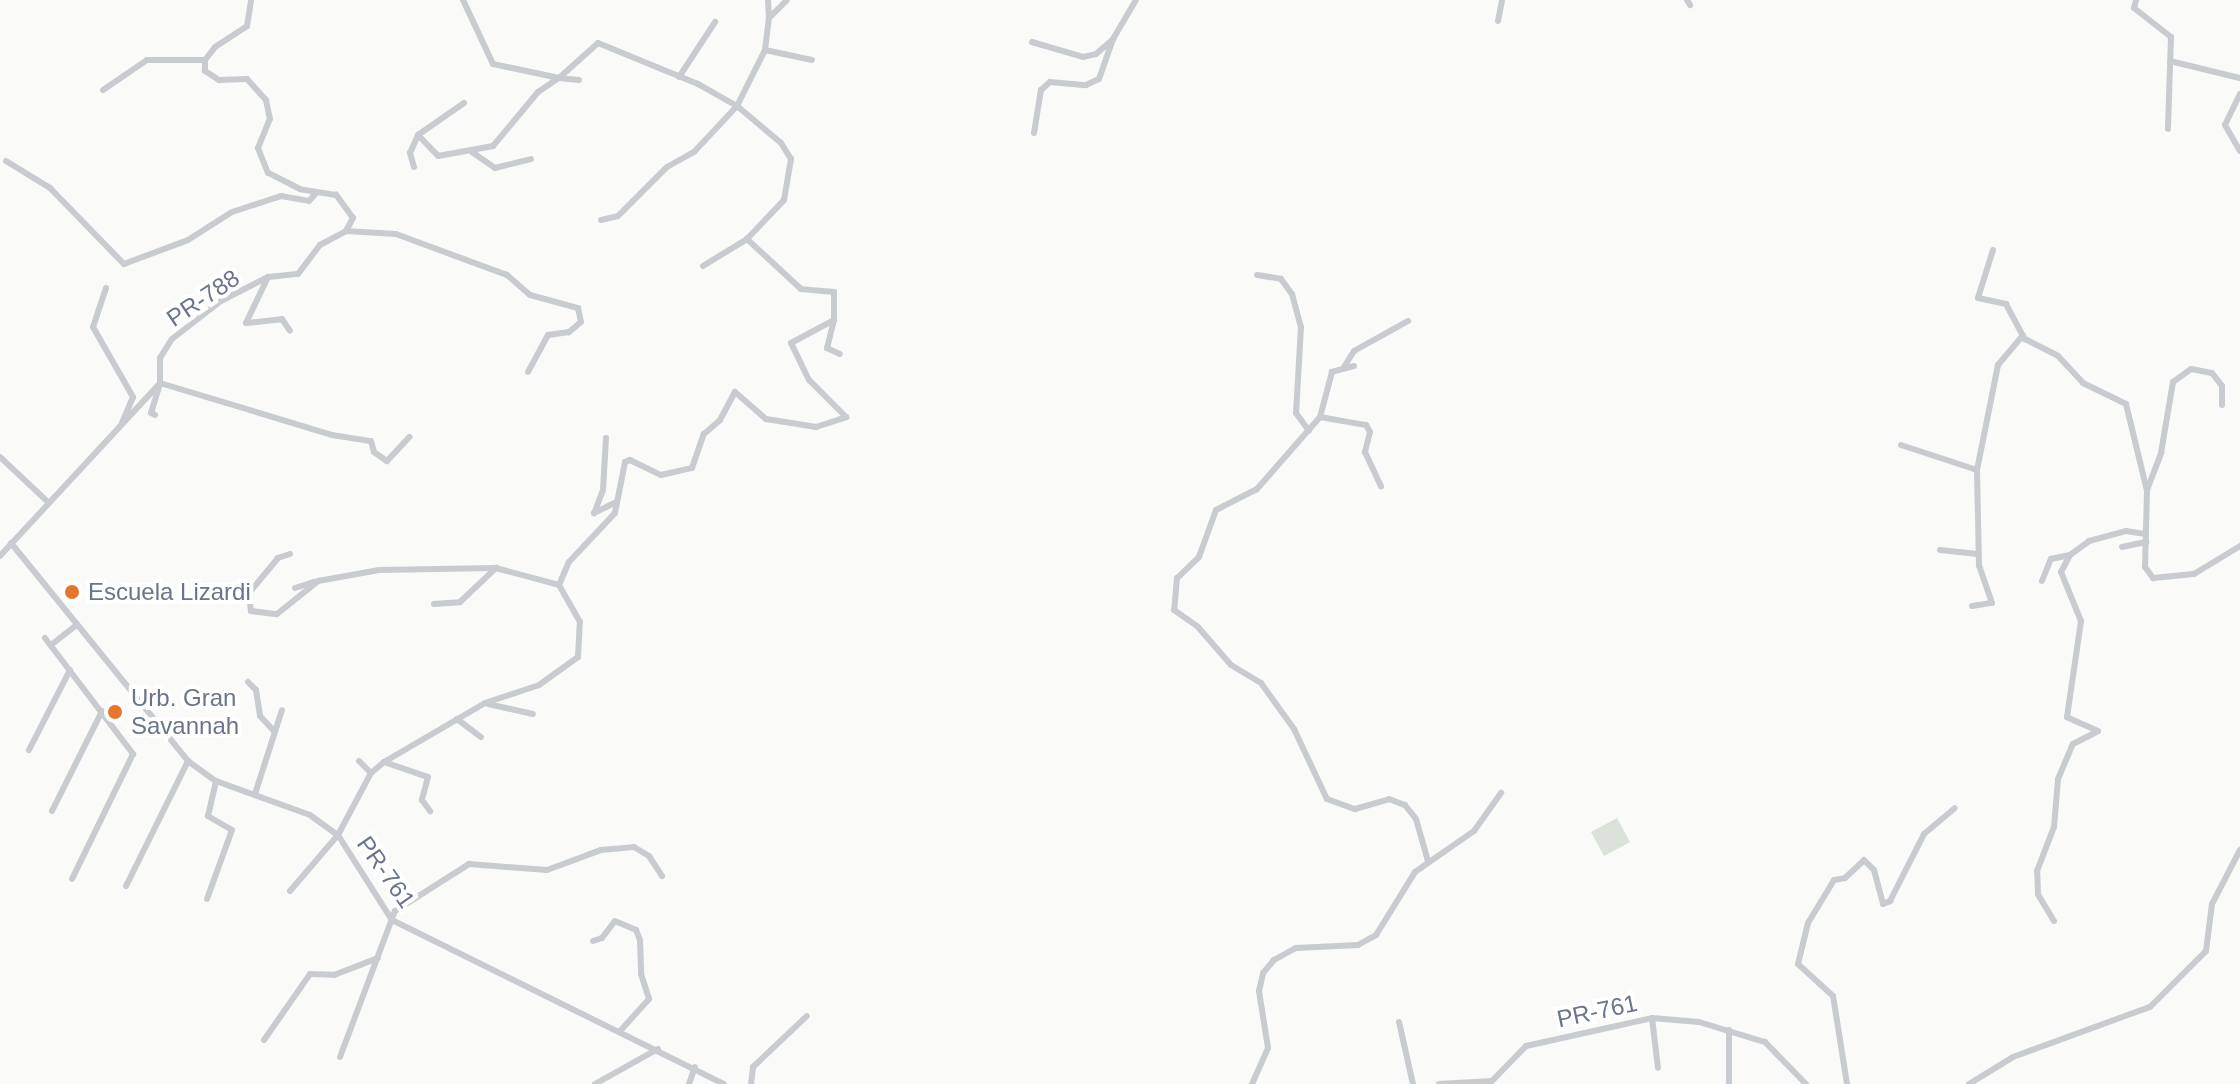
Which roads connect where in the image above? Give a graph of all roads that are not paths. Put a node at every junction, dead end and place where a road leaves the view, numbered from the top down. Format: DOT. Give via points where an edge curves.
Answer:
graph roads {
  1 [pos="251,0"];
  2 [pos="463,0"];
  3 [pos="768,0"];
  4 [pos="787,0"];
  5 [pos="1136,0"];
  6 [pos="1502,0"];
  7 [pos="2136,0"];
  8 [pos="769,18"];
  9 [pos="1498,21"];
  10 [pos="715,22"];
  11 [pos="1113,39"];
  12 [pos="1032,42"];
  13 [pos="765,50"];
  14 [pos="205,60"];
  15 [pos="812,60"];
  16 [pos="2170,61"];
  17 [pos="679,77"];
  18 [pos="559,78"];
  19 [pos="2240,78"];
  20 [pos="579,80"];
  21 [pos="103,90"];
  22 [pos="2240,94"];
  23 [pos="464,103"];
  24 [pos="737,106"];
  25 [pos="2168,129"];
  26 [pos="1034,133"];
  27 [pos="418,135"];
  28 [pos="2240,151"];
  29 [pos="472,152"];
  30 [pos="531,159"];
  31 [pos="6,161"];
  32 [pos="414,167"];
  33 [pos="316,193"];
  34 [pos="601,220"];
  35 [pos="346,231"];
  36 [pos="747,239"];
  37 [pos="1993,250"];
  38 [pos="703,266"];
  39 [pos="1257,275"];
  40 [pos="268,277"];
  41 [pos="106,288"];
  42 [pos="834,320"];
  43 [pos="1408,321"];
  44 [pos="290,331"];
  45 [pos="2023,335"];
  46 [pos="840,354"];
  47 [pos="1354,366"];
  48 [pos="1344,367"];
  49 [pos="528,372"];
  50 [pos="160,383"];
  51 [pos="2222,405"];
  52 [pos="155,415"];
  53 [pos="1320,417"];
  54 [pos="1309,431"];
  55 [pos="115,437"];
  56 [pos="409,437"];
  57 [pos="606,438"];
  58 [pos="1901,445"];
  59 [pos="0,457"];
  60 [pos="1977,470"];
  61 [pos="1381,486"];
  62 [pos="2147,491"];
  63 [pos="617,502"];
  64 [pos="49,503"];
  65 [pos="2146,538"];
  66 [pos="11,543"];
  67 [pos="2240,546"];
  68 [pos="2122,547"];
  69 [pos="1940,550"];
  70 [pos="290,554"];
  71 [pos="1978,554"];
  72 [pos="2070,555"];
  73 [pos="0,556"];
  74 [pos="496,568"];
  75 [pos="318,581"];
  76 [pos="2042,581"];
  77 [pos="559,585"];
  78 [pos="295,588"];
  79 [pos="434,604"];
  80 [pos="1972,606"];
  81 [pos="77,625"];
  82 [pos="45,638"];
  83 [pos="51,645"];
  84 [pos="70,670"];
  85 [pos="248,682"];
  86 [pos="485,703"];
  87 [pos="282,710"];
  88 [pos="102,711"];
  89 [pos="533,714"];
  90 [pos="457,719"];
  91 [pos="273,730"];
  92 [pos="481,737"];
  93 [pos="29,750"];
  94 [pos="188,761"];
  95 [pos="359,761"];
  96 [pos="384,762"];
  97 [pos="371,773"];
  98 [pos="216,781"];
  99 [pos="1501,793"];
  100 [pos="255,794"];
  101 [pos="1955,808"];
  102 [pos="52,811"];
  103 [pos="430,811"];
  104 [pos="338,835"];
  105 [pos="2240,850"];
  106 [pos="1428,861"];
  107 [pos="662,876"];
  108 [pos="72,879"];
  109 [pos="126,886"];
  110 [pos="290,891"];
  111 [pos="207,899"];
  112 [pos="392,920"];
  113 [pos="2054,921"];
  114 [pos="593,941"];
  115 [pos="378,958"];
  116 [pos="807,1016"];
  117 [pos="1652,1018"];
  118 [pos="1399,1022"];
  119 [pos="621,1030"];
  120 [pos="1729,1030"];
  121 [pos="264,1040"];
  122 [pos="658,1049"];
  123 [pos="340,1057"];
  124 [pos="695,1067"];
  125 [pos="1658,1068"];
  126 [pos="612,1074"];
  127 [pos="595,1084"];
  128 [pos="616,1084"];
  129 [pos="689,1084"];
  130 [pos="724,1084"];
  131 [pos="751,1084"];
  132 [pos="1252,1084"];
  133 [pos="1413,1084"];
  134 [pos="1439,1084"];
  135 [pos="1729,1084"];
  136 [pos="1806,1084"];
  137 [pos="1847,1084"];
  138 [pos="1969,1084"];
  1 -- 14 [label="street" via="247,26"];
  2 -- 18 [label="street" via="493,64"];
  3 -- 8 [label="street"];
  4 -- 8 [label="street"];
  5 -- 11 [label="street"];
  6 -- 9 [label="street"];
  7 -- 16 [label="street" via="2134,8 2171,37"];
  8 -- 13 [label="street"];
  10 -- 17 [label="street"];
  11 -- 12 [label="street" via="1096,54 1083,57"];
  11 -- 26 [label="street" via="1099,79 1086,85 1050,82 1041,90"];
  13 -- 15 [label="street"];
  13 -- 24 [label="street"];
  14 -- 21 [label="street" via="147,60"];
  14 -- 33 [label="street" via="209,77 247,79 266,100 270,119 258,148 268,173"];
  16 -- 19 [label="street"];
  16 -- 25 [label="street"];
  17 -- 18 [label="street" via="598,43"];
  17 -- 24 [label="street"];
  18 -- 20 [label="street"];
  18 -- 29 [label="street" via="514,115 493,146"];
  22 -- 28 [label="street" via="2225,125"];
  23 -- 27 [label="street"];
  24 -- 34 [label="street" via="694,152 667,167 618,216"];
  24 -- 36 [label="street" via="791,153 784,200"];
  27 -- 29 [label="street" via="438,156"];
  27 -- 32 [label="street" via="410,153"];
  29 -- 30 [label="street" via="495,168"];
  31 -- 33 [label="street" via="50,188 124,264 188,240 232,212 281,196 309,201"];
  33 -- 35 [label="street" via="336,195 346,203 353,218"];
  35 -- 40 [label="street, PR-788 / PR-788" via="320,245 298,274"];
  35 -- 49 [label="street" via="396,234 507,275 530,295 578,308 581,322 569,332 548,335"];
  36 -- 38 [label="street"];
  36 -- 42 [label="street" via="801,289 834,292"];
  37 -- 45 [label="street" via="1978,298 2006,304"];
  39 -- 54 [label="street" via="1281,279 1292,294 1301,327 1296,413"];
  40 -- 44 [label="street" via="246,323 282,319"];
  40 -- 50 [label="street, PR-788 / PR-788" via="221,301 172,339 160,358"];
  41 -- 55 [label="street" via="93,327 133,397"];
  42 -- 46 [label="street" via="827,348"];
  42 -- 63 [label="street" via="791,343 809,380 845,421 816,427 766,419 744,394 735,392 720,420 704,434 692,468 661,475 630,460 619,474"];
  43 -- 48 [label="street" via="1354,351"];
  45 -- 60 [label="street" via="1998,365"];
  45 -- 62 [label="street" via="2058,356 2083,383 2126,404"];
  47 -- 48 [label="street"];
  48 -- 53 [label="street" via="1327,381"];
  50 -- 52 [label="street"];
  50 -- 55 [label="street, PR-788 / PR-788"];
  50 -- 56 [label="street" via="332,435 371,441 387,461"];
  51 -- 62 [label="street" via="2222,386 2212,373 2191,369 2173,382 2161,453"];
  53 -- 54 [label="street"];
  53 -- 61 [label="street" via="1366,425 1370,432 1365,452"];
  54 -- 106 [label="street" via="1257,489 1216,510 1199,557 1177,578 1174,610 1198,627 1231,665 1261,683 1294,729 1327,799 1355,809 1389,799 1405,805 1416,819"];
  55 -- 64 [label="street, PR-788 / PR-788"];
  57 -- 63 [label="street" via="603,490 594,513"];
  58 -- 60 [label="street"];
  59 -- 64 [label="street"];
  60 -- 71 [label="street"];
  62 -- 65 [label="street"];
  63 -- 77 [label="street" via="615,513 569,562"];
  64 -- 66 [label="street, PR-788 / PR-788"];
  65 -- 67 [label="street" via="2145,567 2161,581 2194,574"];
  65 -- 68 [label="street"];
  65 -- 72 [label="street" via="2109,533"];
  66 -- 73 [label="street, PR-788 / PR-788"];
  66 -- 81 [label="street, PR-761 / PR-761"];
  69 -- 71 [label="street"];
  70 -- 75 [label="street" via="278,558 249,593 251,611 277,614"];
  71 -- 80 [label="street" via="1992,603"];
  72 -- 76 [label="street" via="2051,559"];
  72 -- 113 [label="street" via="2061,572 2081,621 2067,717 2098,731 2073,744 2058,779 2054,827 2037,871 2038,894"];
  74 -- 75 [label="street" via="379,570"];
  74 -- 77 [label="street"];
  74 -- 79 [label="street" via="460,602"];
  75 -- 78 [label="street"];
  77 -- 86 [label="street" via="580,622 578,657 539,685"];
  81 -- 83 [label="street"];
  81 -- 94 [label="street, PR-761 / PR-761"];
  82 -- 83 [label="street"];
  83 -- 84 [label="street"];
  84 -- 88 [label="street"];
  84 -- 93 [label="street"];
  85 -- 91 [label="street" via="256,690 260,716"];
  86 -- 89 [label="street"];
  86 -- 90 [label="street"];
  87 -- 91 [label="street"];
  88 -- 102 [label="street"];
  88 -- 108 [label="street" via="133,754"];
  90 -- 92 [label="street"];
  90 -- 96 [label="street"];
  91 -- 100 [label="street"];
  94 -- 98 [label="street, PR-761 / PR-761"];
  94 -- 109 [label="street"];
  95 -- 97 [label="street"];
  96 -- 97 [label="street"];
  96 -- 103 [label="street" via="428,777 422,800"];
  97 -- 104 [label="street"];
  98 -- 100 [label="street, PR-761 / PR-761"];
  98 -- 111 [label="street" via="208,816 232,830"];
  99 -- 106 [label="street" via="1474,831"];
  100 -- 104 [label="street, PR-761 / PR-761" via="310,815"];
  101 -- 137 [label="street" via="1924,834 1890,901 1883,904 1874,870 1864,860 1845,878 1834,880 1808,923 1798,964 1833,996"];
  104 -- 110 [label="street"];
  104 -- 112 [label="street, PR-761 / PR-761"];
  105 -- 138 [label="street" via="2212,904 2206,951 2150,1007 2013,1057"];
  106 -- 132 [label="street" via="1403,889 1376,935 1358,945 1296,948 1263,973 1259,991 1269,1039"];
  107 -- 112 [label="street" via="649,856 634,847 601,850 547,870 476,862 407,902"];
  112 -- 115 [label="street"];
  112 -- 119 [label="street, PR-761 / PR-761"];
  114 -- 119 [label="street" via="615,921 636,930 640,940 641,974 649,999"];
  115 -- 121 [label="street" via="334,975 310,974"];
  115 -- 123 [label="street"];
  116 -- 131 [label="street" via="753,1067"];
  117 -- 120 [label="street, PR-761 / PR-761"];
  117 -- 125 [label="street"];
  117 -- 134 [label="street, PR-761 / PR-761" via="1526,1046 1492,1081"];
  118 -- 133 [label="street"];
  119 -- 122 [label="street, PR-761 / PR-761"];
  120 -- 135 [label="street"];
  120 -- 136 [label="street, PR-761 / PR-761" via="1765,1042"];
  122 -- 124 [label="street, PR-761 / PR-761"];
  122 -- 126 [label="street"];
  124 -- 129 [label="street"];
  124 -- 130 [label="street, PR-761 / PR-761"];
  126 -- 127 [label="street"];
  126 -- 128 [label="street"];
}
